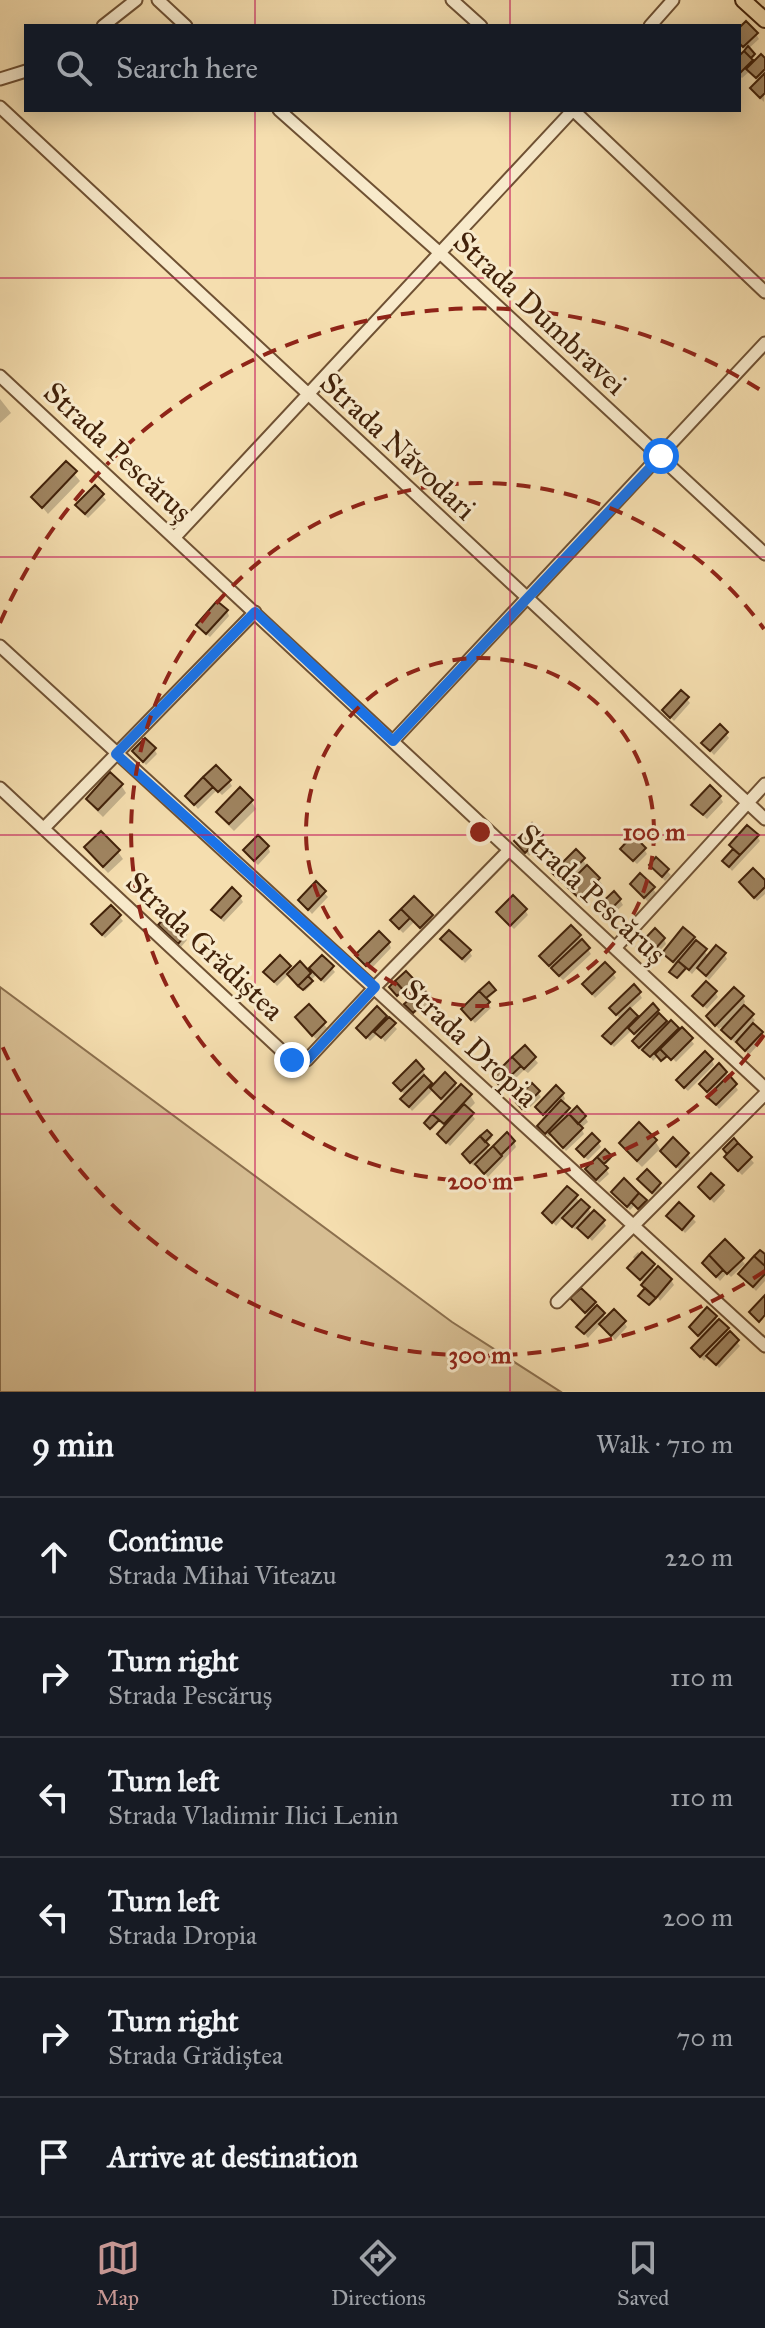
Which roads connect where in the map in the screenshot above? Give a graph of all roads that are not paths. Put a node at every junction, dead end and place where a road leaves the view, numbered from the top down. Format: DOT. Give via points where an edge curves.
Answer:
graph roads {
  1 [pos="136,0"];
  2 [pos="158,0"];
  3 [pos="452,0"];
  4 [pos="673,0"];
  5 [pos="743,0"];
  6 [pos="765,20"];
  7 [pos="106,24"];
  8 [pos="184,24"];
  9 [pos="479,24"];
  10 [pos="652,24"];
  11 [pos="24,72"];
  12 [pos="0,79"];
  13 [pos="0,107"];
  14 [pos="281,112"];
  15 [pos="571,112"];
  16 [pos="575,112"];
  17 [pos="440,253"];
  18 [pos="765,292"];
  19 [pos="765,343"];
  20 [pos="0,376"];
  21 [pos="307,394"];
  22 [pos="661,456"];
  23 [pos="175,537"];
  24 [pos="765,554"];
  25 [pos="528,599"];
  26 [pos="255,612"];
  27 [pos="0,646"];
  28 [pos="393,741"];
  29 [pos="116,754"];
  30 [pos="765,784"];
  31 [pos="0,788"];
  32 [pos="748,803"];
  33 [pos="765,819"];
  34 [pos="44,828"];
  35 [pos="509,850"];
  36 [pos="616,947"];
  37 [pos="375,987"];
  38 [pos="765,1088"];
  39 [pos="765,1094"];
  40 [pos="633,1226"];
  41 [pos="557,1302"];
  42 [pos="765,1346"];
  1 -- 7 [label="street"];
  2 -- 8 [label="street"];
  3 -- 9 [label="street"];
  4 -- 10 [label="street"];
  5 -- 6 [label="main road"];
  11 -- 12 [label="street"];
  13 -- 21 [label="street, Strada Năvodari"];
  14 -- 17 [label="street, Strada Dumbravei"];
  15 -- 17 [label="street"];
  16 -- 18 [label="street"];
  17 -- 21 [label="street"];
  17 -- 22 [label="street, Strada Dumbravei"];
  19 -- 22 [label="street"];
  20 -- 23 [label="street, Strada Pescăruș"];
  21 -- 23 [label="street"];
  21 -- 25 [label="street, Strada Năvodari"];
  22 -- 24 [label="street, Strada Dumbravei"];
  22 -- 25 [label="street"];
  23 -- 26 [label="street, Strada Pescăruș"];
  25 -- 28 [label="street"];
  25 -- 32 [label="street, Strada Năvodari"];
  26 -- 28 [label="street, Strada Pescăruș"];
  26 -- 29 [label="street"];
  27 -- 29 [label="street, Strada Dropia"];
  28 -- 35 [label="street, Strada Pescăruș"];
  29 -- 34 [label="street"];
  29 -- 37 [label="street, Strada Dropia"];
  30 -- 32 [label="street"];
  31 -- 34 [label="street, Strada Grădiștea"];
  32 -- 33 [label="street, Strada Năvodari"];
  32 -- 36 [label="street"];
  34 -- 37 [label="street, Strada Grădiștea" via="292,1060 307,1060"];
  35 -- 36 [label="street, Strada Pescăruș"];
  35 -- 37 [label="street, Strada Grădiștea"];
  36 -- 38 [label="street, Strada Pescăruș"];
  37 -- 40 [label="street, Strada Dropia"];
  39 -- 40 [label="street"];
  40 -- 41 [label="street"];
  40 -- 42 [label="street, Strada Dropia"];
}
